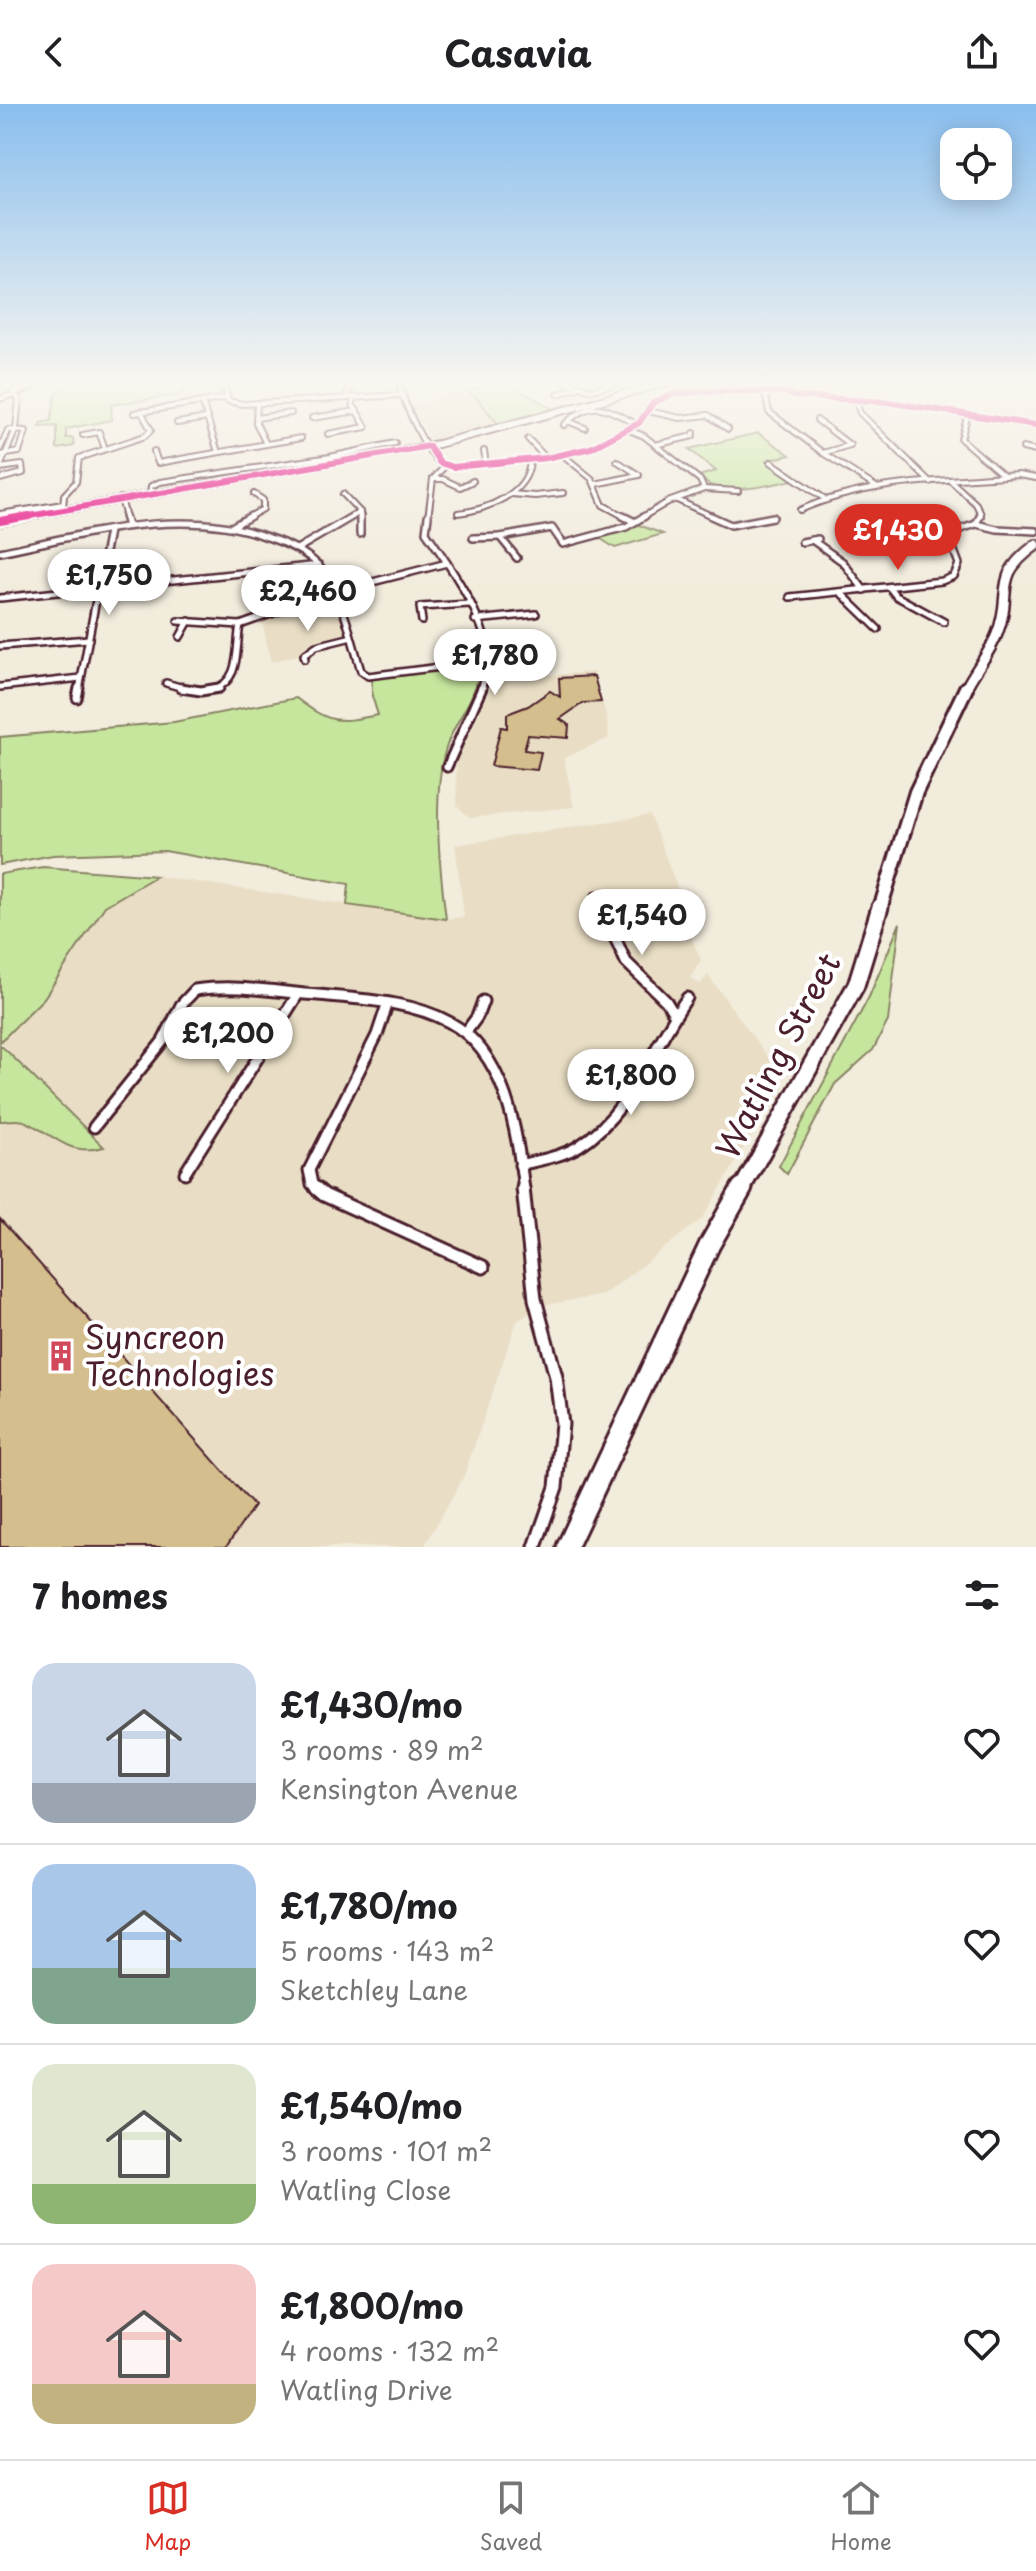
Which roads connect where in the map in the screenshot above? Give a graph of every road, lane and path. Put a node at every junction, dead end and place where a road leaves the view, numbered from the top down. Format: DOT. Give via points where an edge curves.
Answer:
graph roads {
  1 [pos="10,449"];
  2 [pos="20,449"];
  3 [pos="97,449"];
  4 [pos="234,449"];
  5 [pos="360,449"];
  6 [pos="361,449"];
  7 [pos="410,449"];
  8 [pos="431,449"];
  9 [pos="540,449"];
  10 [pos="585,449"];
  11 [pos="660,449"];
  12 [pos="818,449"];
  13 [pos="835,449"];
  14 [pos="897,449"];
  15 [pos="973,449"];
  16 [pos="154,451"];
  17 [pos="484,451"];
  18 [pos="218,452"];
  19 [pos="823,453"];
  20 [pos="0,455"];
  21 [pos="8,455"];
  22 [pos="563,455"];
  23 [pos="365,457"];
  24 [pos="546,458"];
  25 [pos="530,460"];
  26 [pos="617,461"];
  27 [pos="771,462"];
  28 [pos="158,463"];
  29 [pos="486,464"];
  30 [pos="445,466"];
  31 [pos="0,467"];
  32 [pos="160,472"];
  33 [pos="1004,476"];
  34 [pos="1036,478"];
  35 [pos="0,479"];
  36 [pos="433,479"];
  37 [pos="950,480"];
  38 [pos="473,481"];
  39 [pos="930,482"];
  40 [pos="595,484"];
  41 [pos="876,487"];
  42 [pos="704,489"];
  43 [pos="738,491"];
  44 [pos="150,493"];
  45 [pos="563,493"];
  46 [pos="254,494"];
  47 [pos="343,494"];
  48 [pos="511,494"];
  49 [pos="121,498"];
  50 [pos="825,499"];
  51 [pos="677,500"];
  52 [pos="63,507"];
  53 [pos="800,510"];
  54 [pos="360,512"];
  55 [pos="458,513"];
  56 [pos="0,514"];
  57 [pos="773,517"];
  58 [pos="0,521"];
  59 [pos="635,522"];
  60 [pos="976,524"];
  61 [pos="128,526"];
  62 [pos="233,526"];
  63 [pos="109,531"];
  64 [pos="1036,531"];
  65 [pos="360,534"];
  66 [pos="500,537"];
  67 [pos="473,538"];
  68 [pos="802,542"];
  69 [pos="1036,545"];
  70 [pos="297,549"];
  71 [pos="0,552"];
  72 [pos="517,558"];
  73 [pos="447,563"];
  74 [pos="319,565"];
  75 [pos="101,587"];
  76 [pos="889,587"];
  77 [pos="864,590"];
  78 [pos="333,592"];
  79 [pos="841,593"];
  80 [pos="0,598"];
  81 [pos="789,598"];
  82 [pos="470,604"];
  83 [pos="536,614"];
  84 [pos="475,620"];
  85 [pos="178,621"];
  86 [pos="189,621"];
  87 [pos="422,621"];
  88 [pos="944,622"];
  89 [pos="240,625"];
  90 [pos="878,629"];
  91 [pos="180,637"];
  92 [pos="348,638"];
  93 [pos="89,639"];
  94 [pos="0,646"];
  95 [pos="487,655"];
  96 [pos="305,659"];
  97 [pos="465,664"];
  98 [pos="81,678"];
  99 [pos="485,678"];
  100 [pos="166,683"];
  101 [pos="0,687"];
  102 [pos="77,698"];
  103 [pos="447,767"];
  104 [pos="597,896"];
  105 [pos="638,925"];
  106 [pos="610,932"];
  107 [pos="298,994"];
  108 [pos="687,998"];
  109 [pos="483,1001"];
  110 [pos="387,1005"];
  111 [pos="674,1014"];
  112 [pos="466,1032"];
  113 [pos="94,1127"];
  114 [pos="520,1165"];
  115 [pos="185,1173"];
  116 [pos="483,1267"];
  117 [pos="535,1547"];
  118 [pos="567,1547"];
  1 -- 21 [label="street"];
  2 -- 21 [label="street"];
  3 -- 52 [label="street" via="79,458 76,482 64,495"];
  4 -- 18 [label="street"];
  5 -- 44 [label="street" via="160,482"];
  6 -- 23 [label="street"];
  7 -- 23 [label="main road"];
  8 -- 30 [label="street"];
  9 -- 24 [label="street"];
  10 -- 22 [label="street"];
  11 -- 42 [label="street"];
  12 -- 19 [label="street"];
  13 -- 19 [label="street"];
  14 -- 39 [label="street"];
  15 -- 33 [label="street"];
  16 -- 28 [label="street"];
  17 -- 29 [label="street"];
  18 -- 28 [label="street"];
  19 -- 41 [label="street"];
  20 -- 21 [label="street"];
  21 -- 31 [label="street"];
  22 -- 24 [label="street"];
  22 -- 40 [label="street"];
  23 -- 44 [label="main road"];
  24 -- 25 [label="street"];
  25 -- 29 [label="street"];
  25 -- 48 [label="street" via="531,469"];
  26 -- 40 [label="street" via="639,475"];
  27 -- 50 [label="street"];
  28 -- 32 [label="street"];
  29 -- 30 [label="street"];
  30 -- 36 [label="street"];
  31 -- 35 [label="street" via="22,465 23,473"];
  33 -- 34 [label="street"];
  33 -- 37 [label="street"];
  36 -- 38 [label="street" via="460,487"];
  36 -- 73 [label="street" via="426,532"];
  37 -- 39 [label="street"];
  37 -- 60 [label="street" via="980,510"];
  39 -- 41 [label="street"];
  40 -- 59 [label="street" via="603,505"];
  41 -- 50 [label="street"];
  42 -- 43 [label="street"];
  42 -- 51 [label="street"];
  44 -- 49 [label="main road"];
  45 -- 48 [label="street"];
  46 -- 62 [label="street" via="263,500 263,509"];
  47 -- 54 [label="street"];
  48 -- 55 [label="street" via="493,508"];
  49 -- 52 [label="main road"];
  49 -- 61 [label="street"];
  50 -- 53 [label="street"];
  51 -- 57 [label="street" via="731,525"];
  51 -- 59 [label="street"];
  52 -- 56 [label="street"];
  52 -- 58 [label="main road"];
  54 -- 65 [label="street"];
  54 -- 70 [label="street"];
  59 -- 66 [label="street" via="563,544 552,528"];
  60 -- 64 [label="street"];
  60 -- 76 [label="street" via="955,531 950,540 959,564 954,576"];
  61 -- 62 [label="street"];
  61 -- 63 [label="street"];
  62 -- 70 [label="street"];
  63 -- 71 [label="street"];
  63 -- 75 [label="street"];
  66 -- 67 [label="street"];
  66 -- 72 [label="street"];
  68 -- 77 [label="street" via="815,540 843,562"];
  69 -- 118 [label="highway, Watling Street" via="1006,575 998,633 916,792 856,985 710,1244"];
  70 -- 74 [label="street"];
  73 -- 78 [label="street"];
  73 -- 82 [label="street"];
  74 -- 75 [label="street"];
  74 -- 78 [label="street"];
  75 -- 80 [label="street"];
  75 -- 93 [label="street"];
  76 -- 77 [label="street"];
  76 -- 88 [label="street"];
  77 -- 79 [label="street"];
  78 -- 89 [label="street"];
  78 -- 92 [label="street"];
  79 -- 81 [label="street"];
  79 -- 90 [label="street"];
  82 -- 84 [label="street"];
  82 -- 87 [label="street" via="420,604"];
  83 -- 84 [label="street"];
  84 -- 95 [label="street"];
  85 -- 86 [label="street"];
  86 -- 89 [label="street"];
  86 -- 91 [label="street"];
  89 -- 100 [label="street" via="235,668 225,683 197,692"];
  92 -- 96 [label="street" via="316,646"];
  92 -- 97 [label="street" via="368,676"];
  93 -- 94 [label="street"];
  93 -- 98 [label="street"];
  95 -- 97 [label="street"];
  95 -- 99 [label="street"];
  97 -- 99 [label="street"];
  98 -- 101 [label="street"];
  98 -- 102 [label="street"];
  99 -- 103 [label="street"];
  104 -- 106 [label="street"];
  105 -- 106 [label="street"];
  106 -- 111 [label="street" via="626,962 667,999"];
  107 -- 110 [label="street"];
  107 -- 113 [label="street" via="205,988 187,995 163,1041"];
  107 -- 115 [label="street"];
  108 -- 111 [label="street"];
  109 -- 112 [label="street"];
  110 -- 112 [label="street" via="419,1010"];
  110 -- 116 [label="street" via="309,1170 312,1184 324,1195"];
  111 -- 114 [label="street" via="612,1116 594,1136 576,1148"];
  112 -- 114 [label="street" via="495,1069"];
  114 -- 117 [label="street" via="535,1297 561,1397 560,1470"];
}
